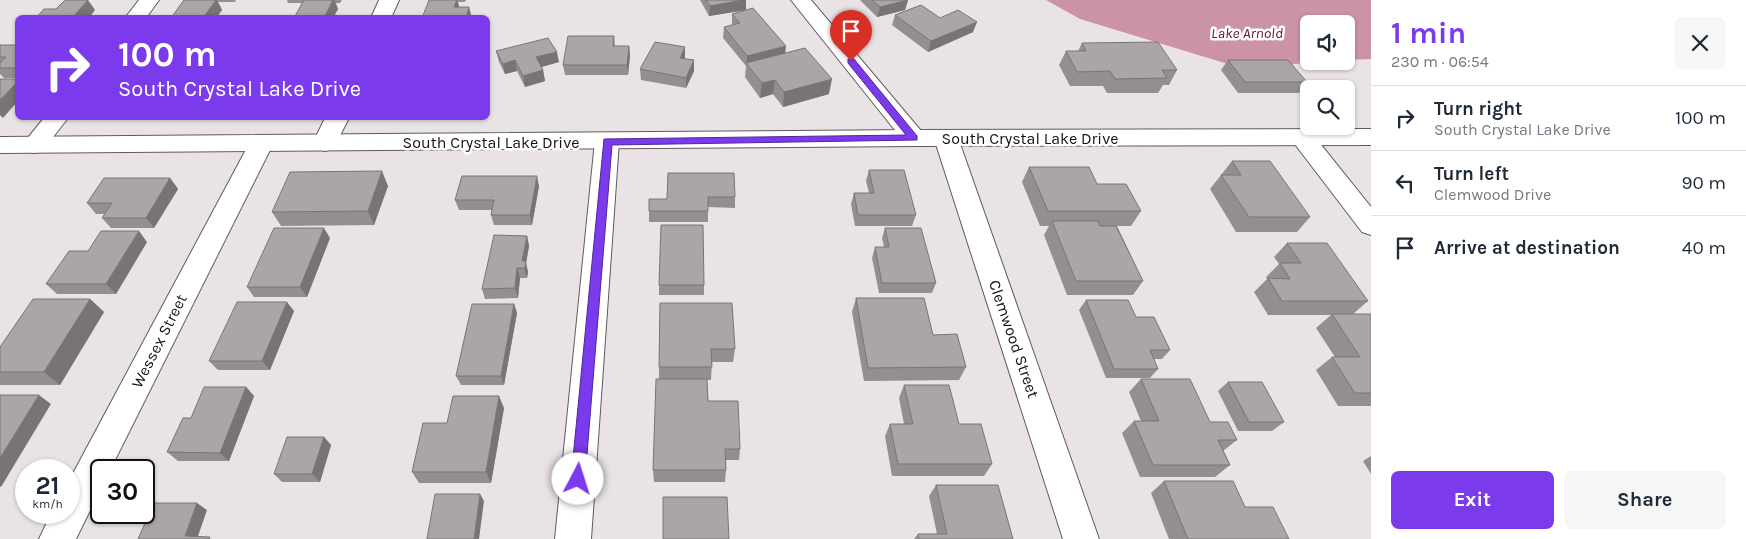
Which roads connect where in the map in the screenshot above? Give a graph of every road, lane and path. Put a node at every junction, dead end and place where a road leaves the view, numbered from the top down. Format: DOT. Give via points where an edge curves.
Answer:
graph roads {
  1 [pos="149,0"];
  2 [pos="389,0"];
  3 [pos="801,0"];
  4 [pos="137,15"];
  5 [pos="382,15"];
  6 [pos="54,120"];
  7 [pos="335,120"];
  8 [pos="1371,136"];
  9 [pos="1302,137"];
  10 [pos="914,138"];
  11 [pos="946,138"];
  12 [pos="608,141"];
  13 [pos="325,143"];
  14 [pos="262,144"];
  15 [pos="0,145"];
  16 [pos="34,145"];
  17 [pos="1371,225"];
  18 [pos="58,539"];
  19 [pos="573,539"];
  20 [pos="1081,539"];
  1 -- 4 [label="street"];
  2 -- 5 [label="street"];
  3 -- 10 [label="street"];
  6 -- 16 [label="street"];
  7 -- 13 [label="street"];
  8 -- 9 [label="street, South Crystal Lake Drive"];
  9 -- 11 [label="street, South Crystal Lake Drive"];
  9 -- 17 [label="street"];
  10 -- 11 [label="street, South Crystal Lake Drive"];
  10 -- 12 [label="street, South Crystal Lake Drive"];
  11 -- 20 [label="street, Clemwood Street"];
  12 -- 13 [label="street, South Crystal Lake Drive"];
  12 -- 19 [label="street"];
  13 -- 14 [label="street, South Crystal Lake Drive"];
  14 -- 16 [label="street, South Crystal Lake Drive"];
  14 -- 18 [label="street, Wessex Street"];
  15 -- 16 [label="street, South Crystal Lake Drive"];
}
